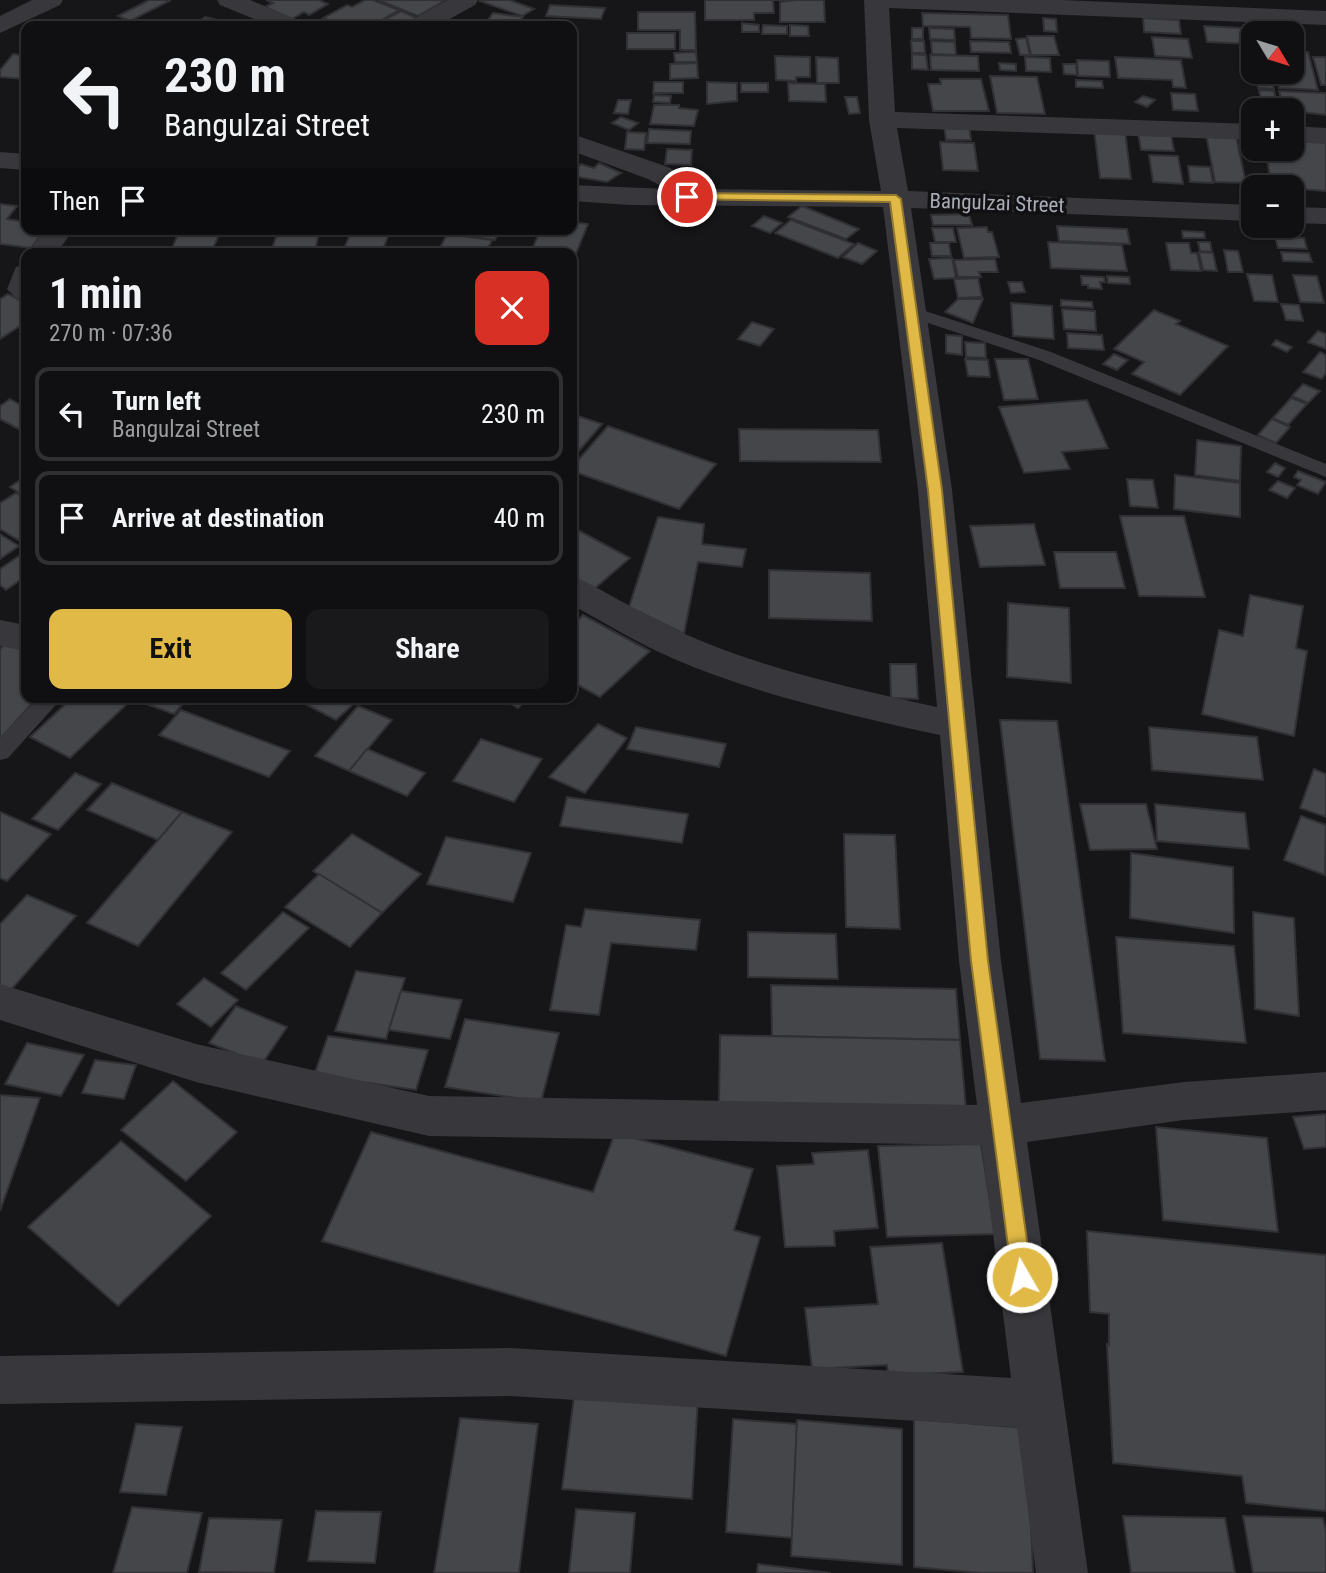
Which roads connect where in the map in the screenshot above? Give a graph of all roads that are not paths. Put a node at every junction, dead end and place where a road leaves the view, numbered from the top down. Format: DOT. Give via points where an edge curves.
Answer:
graph roads {
  1 [pos="51,0"];
  2 [pos="229,0"];
  3 [pos="466,0"];
  4 [pos="878,0"];
  5 [pos="1326,18"];
  6 [pos="280,21"];
  7 [pos="428,21"];
  8 [pos="0,26"];
  9 [pos="882,120"];
  10 [pos="1241,132"];
  11 [pos="1304,135"];
  12 [pos="1326,136"];
  13 [pos="577,144"];
  14 [pos="0,160"];
  15 [pos="21,162"];
  16 [pos="577,193"];
  17 [pos="687,197"];
  18 [pos="896,199"];
  19 [pos="1241,213"];
  20 [pos="1304,215"];
  21 [pos="1326,216"];
  22 [pos="911,311"];
  23 [pos="1326,471"];
  24 [pos="577,593"];
  25 [pos="0,633"];
  26 [pos="21,637"];
  27 [pos="46,703"];
  28 [pos="957,725"];
  29 [pos="0,751"];
  30 [pos="0,1002"];
  31 [pos="1326,1090"];
  32 [pos="1002,1125"];
  33 [pos="0,1380"];
  34 [pos="1039,1404"];
  35 [pos="1062,1573"];
  1 -- 8 [label="street"];
  2 -- 6 [label="street"];
  3 -- 7 [label="street"];
  4 -- 5 [label="street"];
  4 -- 9 [label="street"];
  9 -- 10 [label="street"];
  9 -- 18 [label="street"];
  11 -- 12 [label="street"];
  13 -- 17 [label="street" via="658,173 676,183"];
  14 -- 15 [label="street"];
  16 -- 17 [label="street, Bangulzai Street"];
  17 -- 18 [label="street, Bangulzai Street"];
  18 -- 19 [label="street, Bangulzai Street"];
  18 -- 22 [label="street"];
  20 -- 21 [label="street"];
  22 -- 23 [label="lane" via="1045,356"];
  22 -- 28 [label="street" via="935,490"];
  24 -- 28 [label="street" via="701,656 771,679"];
  25 -- 26 [label="street"];
  27 -- 29 [label="lane"];
  28 -- 32 [label="street" via="980,961"];
  30 -- 32 [label="street" via="196,1063 429,1116"];
  31 -- 32 [label="street" via="1184,1101"];
  32 -- 34 [label="street"];
  33 -- 34 [label="street" via="510,1372"];
  34 -- 35 [label="street"];
}
